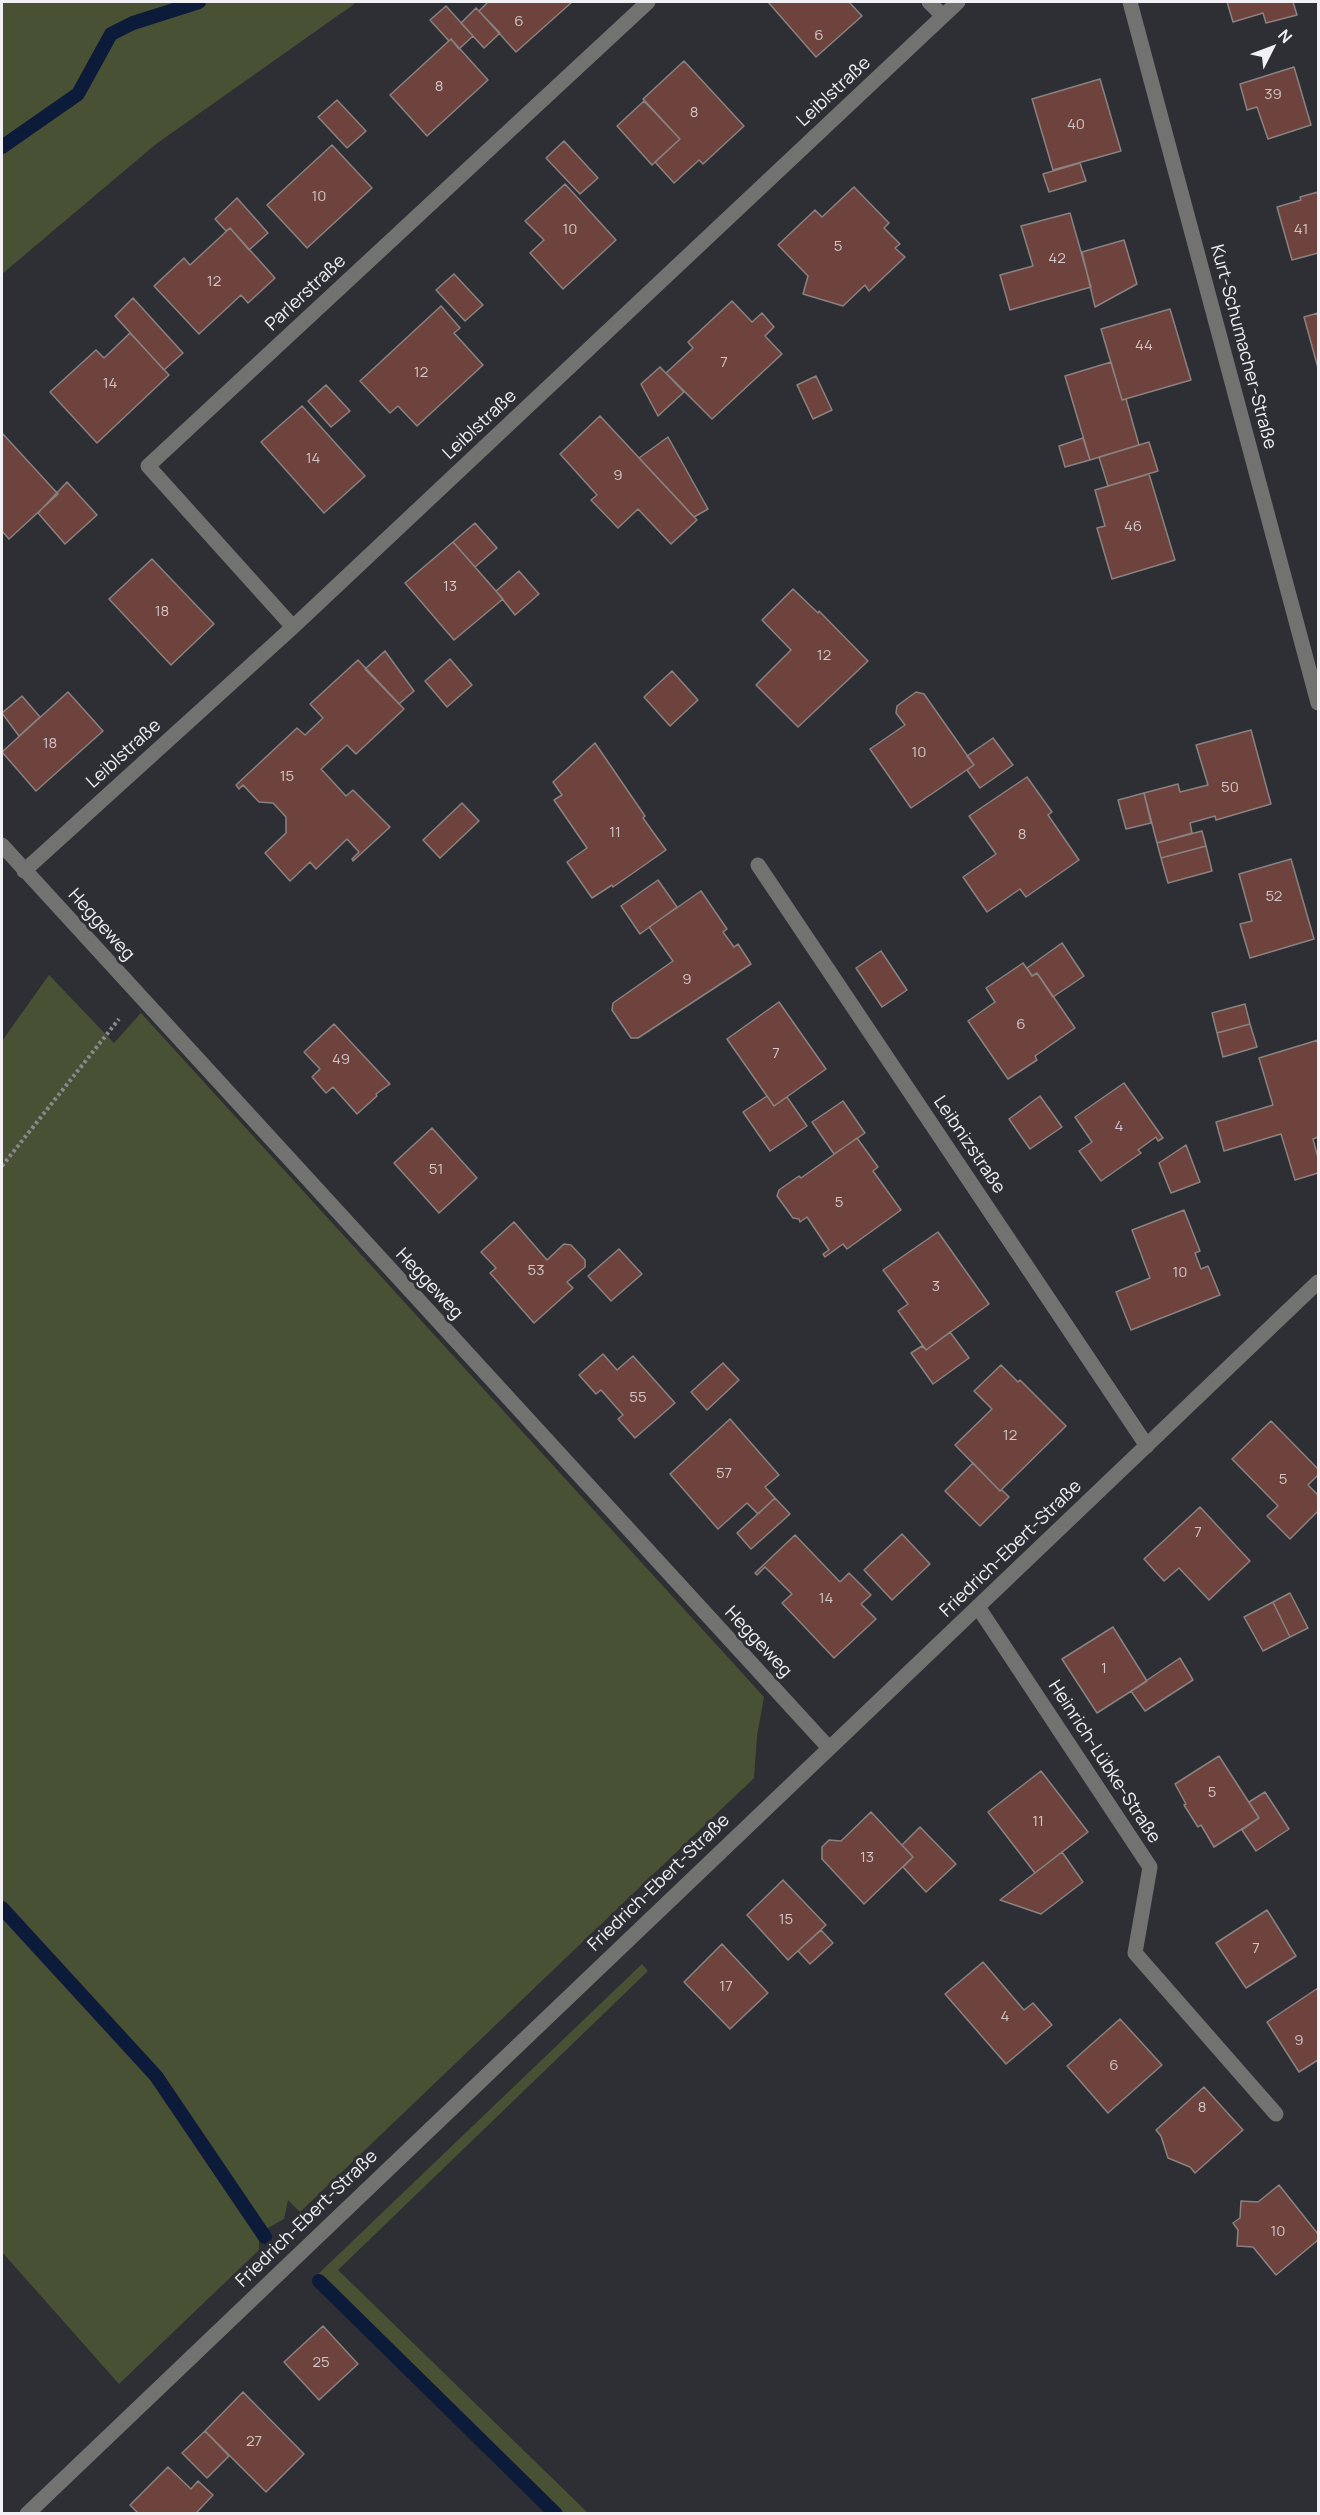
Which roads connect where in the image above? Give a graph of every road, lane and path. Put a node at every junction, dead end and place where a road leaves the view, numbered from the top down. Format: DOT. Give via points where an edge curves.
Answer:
graph roads {
  1 [pos="648,2"];
  2 [pos="928,2"];
  3 [pos="958,2"];
  4 [pos="1130,2"];
  5 [pos="943,16"];
  6 [pos="293,627"];
  7 [pos="1318,703"];
  8 [pos="2,845"];
  9 [pos="758,865"];
  10 [pos="24,871"];
  11 [pos="106,1035"];
  12 [pos="2,1166"];
  13 [pos="1318,1282"];
  14 [pos="1147,1446"];
  15 [pos="978,1607"];
  16 [pos="829,1748"];
  17 [pos="1276,2114"];
  18 [pos="27,2514"];
  1 -- 6 [label="street, Parlerstraße" via="148,466"];
  2 -- 5 [label="street"];
  3 -- 5 [label="street, Leiblstraße"];
  4 -- 7 [label="street, Kurt-Schumacher-Straße"];
  5 -- 6 [label="street, Leiblstraße"];
  6 -- 10 [label="street, Leiblstraße"];
  8 -- 10 [label="street, Heggeweg"];
  9 -- 14 [label="street, Leibnizstraße"];
  10 -- 16 [label="street, Heggeweg"];
  11 -- 12 [label="path"];
  13 -- 14 [label="street, Friedrich-Ebert-Straße"];
  14 -- 15 [label="street, Friedrich-Ebert-Straße"];
  15 -- 16 [label="street, Friedrich-Ebert-Straße"];
  15 -- 17 [label="street, Heinrich-Lübke-Straße" via="1150,1867 1135,1953"];
  16 -- 18 [label="street, Friedrich-Ebert-Straße"];
}
